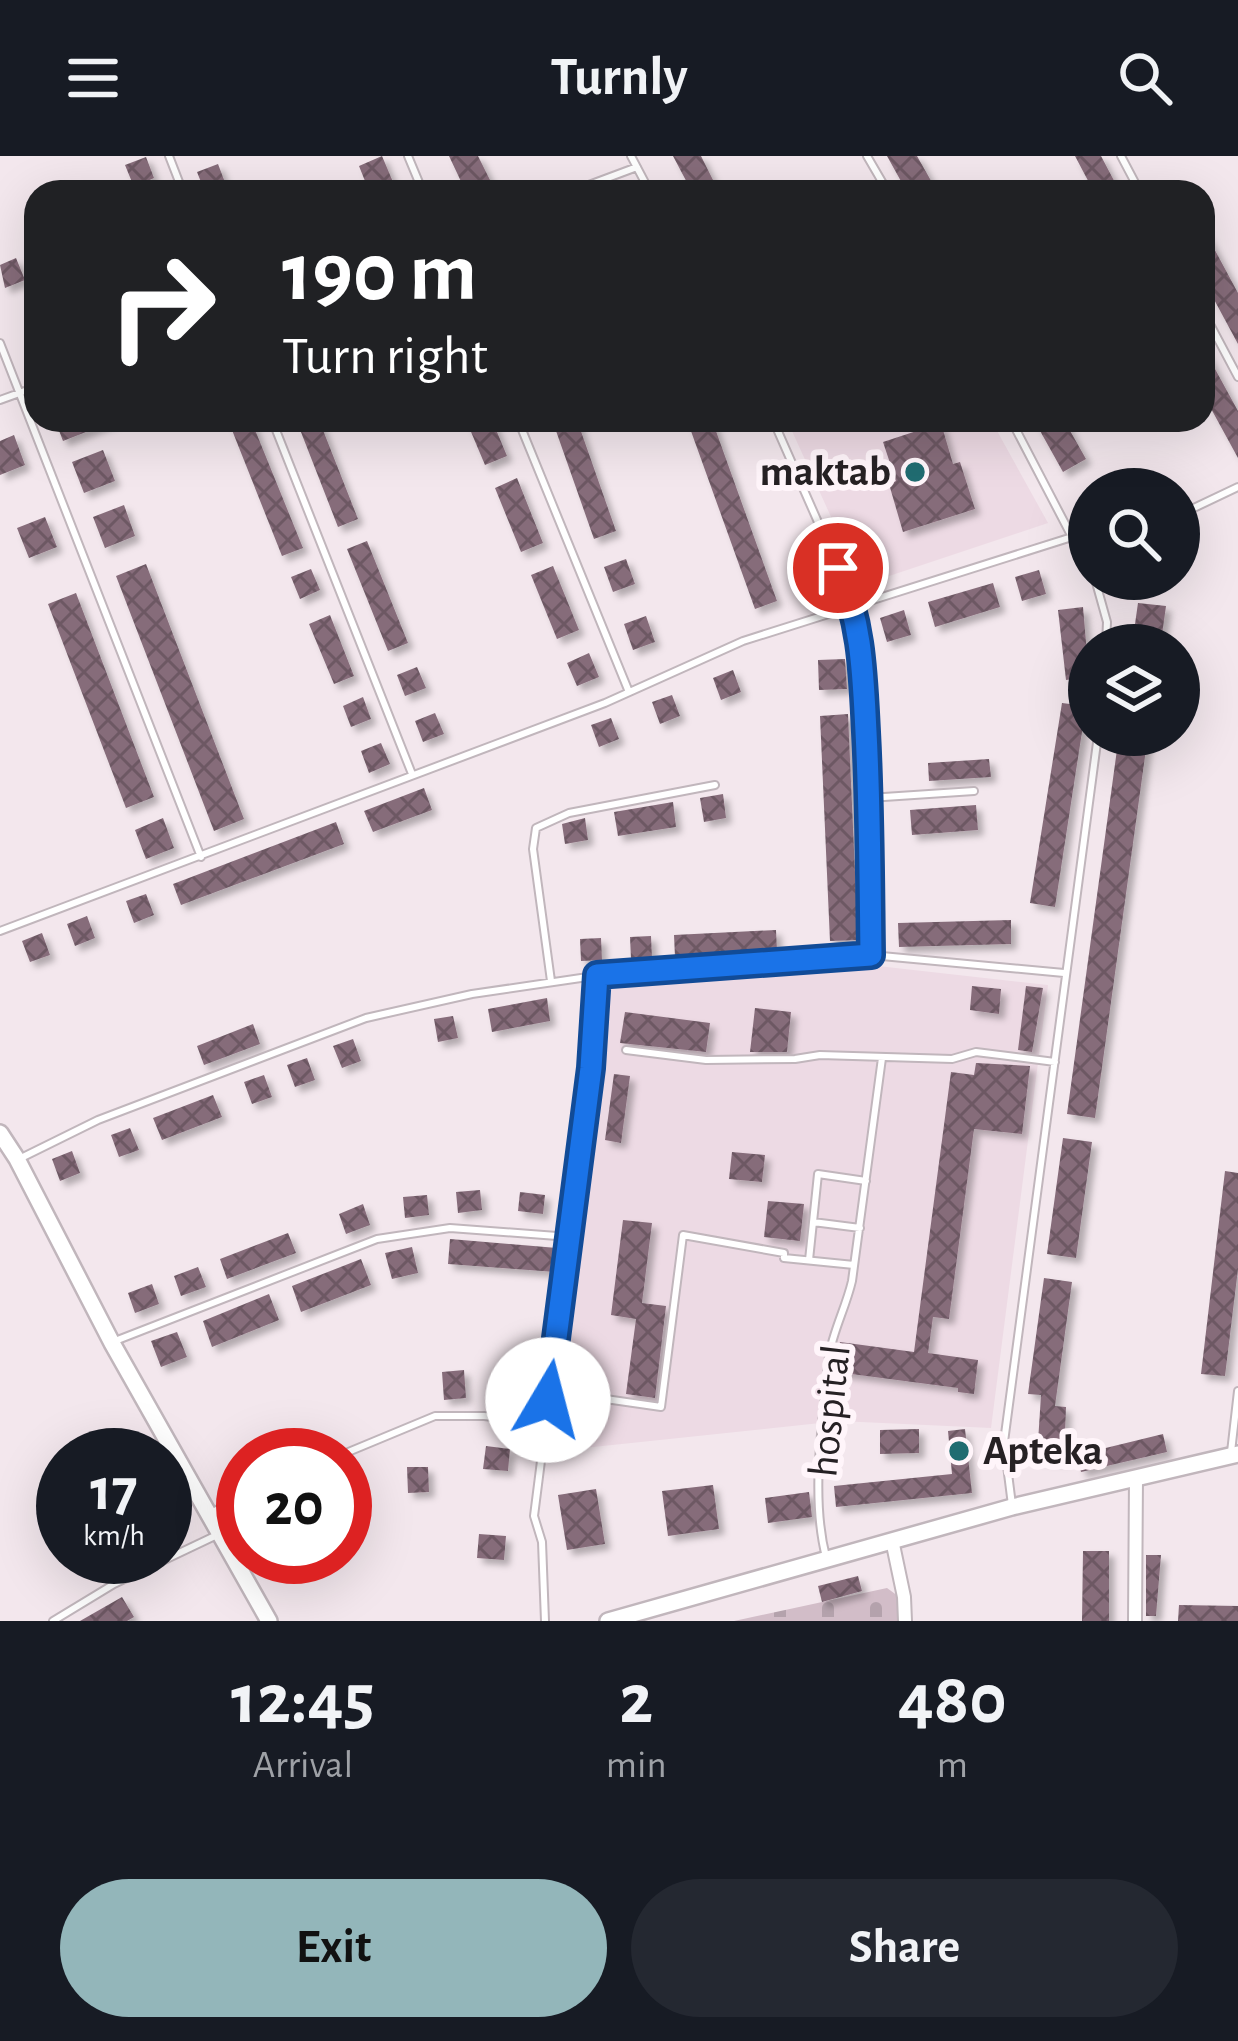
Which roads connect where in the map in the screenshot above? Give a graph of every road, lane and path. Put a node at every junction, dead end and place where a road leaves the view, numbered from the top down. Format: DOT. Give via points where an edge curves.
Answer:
graph roads {
  1 [pos="631,156"];
  2 [pos="637,167"];
  3 [pos="602,180"];
  4 [pos="644,180"];
  5 [pos="1215,333"];
  6 [pos="0,343"];
  7 [pos="1238,377"];
  8 [pos="24,391"];
  9 [pos="17,393"];
  10 [pos="0,400"];
  11 [pos="24,411"];
  12 [pos="33,432"];
  13 [pos="277,432"];
  14 [pos="523,432"];
  15 [pos="778,432"];
  16 [pos="1017,432"];
  17 [pos="1238,488"];
  18 [pos="1200,505"];
  19 [pos="1068,529"];
  20 [pos="1068,538"];
  21 [pos="855,606"];
  22 [pos="629,692"];
  23 [pos="1095,756"];
  24 [pos="412,774"];
  25 [pos="716,785"];
  26 [pos="974,790"];
  27 [pos="869,798"];
  28 [pos="202,857"];
  29 [pos="0,931"];
  30 [pos="871,955"];
  31 [pos="1064,973"];
  32 [pos="597,975"];
  33 [pos="550,981"];
  34 [pos="626,1050"];
  35 [pos="882,1058"];
  36 [pos="1055,1062"];
  37 [pos="0,1133"];
  38 [pos="17,1160"];
  39 [pos="866,1181"];
  40 [pos="813,1222"];
  41 [pos="860,1228"];
  42 [pos="570,1237"];
  43 [pos="809,1260"];
  44 [pos="854,1265"];
  45 [pos="112,1343"];
  46 [pos="550,1391"];
  47 [pos="1238,1391"];
  48 [pos="545,1423"];
  49 [pos="372,1442"];
  50 [pos="1234,1455"];
  51 [pos="1136,1478"];
  52 [pos="1012,1507"];
  53 [pos="216,1510"];
  54 [pos="209,1514"];
  55 [pos="216,1526"];
  56 [pos="216,1535"];
  57 [pos="892,1540"];
  58 [pos="827,1559"];
  59 [pos="248,1584"];
  60 [pos="53,1621"];
  61 [pos="268,1621"];
  62 [pos="544,1621"];
  63 [pos="608,1621"];
  64 [pos="904,1621"];
  65 [pos="1135,1621"];
  1 -- 2 [label="lane"];
  2 -- 3 [label="lane"];
  2 -- 4 [label="lane"];
  5 -- 7 [label="lane"];
  6 -- 9 [label="lane"];
  8 -- 9 [label="lane"];
  9 -- 10 [label="lane"];
  9 -- 11 [label="lane"];
  12 -- 28 [label="lane"];
  13 -- 24 [label="lane"];
  14 -- 22 [label="lane"];
  15 -- 21 [label="lane"];
  16 -- 19 [label="lane"];
  17 -- 18 [label="lane"];
  20 -- 21 [label="lane"];
  21 -- 22 [label="lane" via="743,641"];
  21 -- 27 [label="lane"];
  22 -- 24 [label="lane"];
  23 -- 31 [label="lane"];
  24 -- 28 [label="lane"];
  25 -- 33 [label="lane" via="536,828"];
  26 -- 27 [label="lane"];
  27 -- 30 [label="lane"];
  28 -- 29 [label="lane"];
  30 -- 31 [label="lane"];
  30 -- 32 [label="lane"];
  31 -- 36 [label="lane"];
  32 -- 33 [label="lane"];
  32 -- 42 [label="lane"];
  33 -- 38 [label="lane" via="366,1018 98,1120"];
  34 -- 35 [label="lane" via="706,1060"];
  35 -- 36 [label="lane" via="976,1052"];
  35 -- 39 [label="lane, hospital"];
  36 -- 52 [label="lane" via="1004,1442"];
  37 -- 38 [label="street"];
  38 -- 45 [label="street"];
  39 -- 40 [label="lane" via="818,1174"];
  39 -- 41 [label="lane, hospital"];
  40 -- 41 [label="lane"];
  40 -- 43 [label="lane"];
  41 -- 44 [label="lane, hospital"];
  42 -- 45 [label="lane" via="450,1228 376,1239"];
  42 -- 46 [label="lane"];
  43 -- 44 [label="lane"];
  43 -- 46 [label="lane" via="683,1235 661,1407"];
  44 -- 58 [label="lane, hospital" via="827,1373"];
  45 -- 54 [label="street"];
  46 -- 48 [label="lane"];
  47 -- 50 [label="lane"];
  48 -- 49 [label="lane" via="435,1416"];
  48 -- 62 [label="lane" via="534,1516"];
  50 -- 51 [label="street"];
  51 -- 52 [label="street"];
  51 -- 65 [label="street"];
  52 -- 57 [label="street"];
  53 -- 54 [label="lane"];
  54 -- 55 [label="street"];
  56 -- 60 [label="lane"];
  57 -- 58 [label="street"];
  57 -- 64 [label="street"];
  58 -- 63 [label="street"];
  59 -- 61 [label="street"];
}
